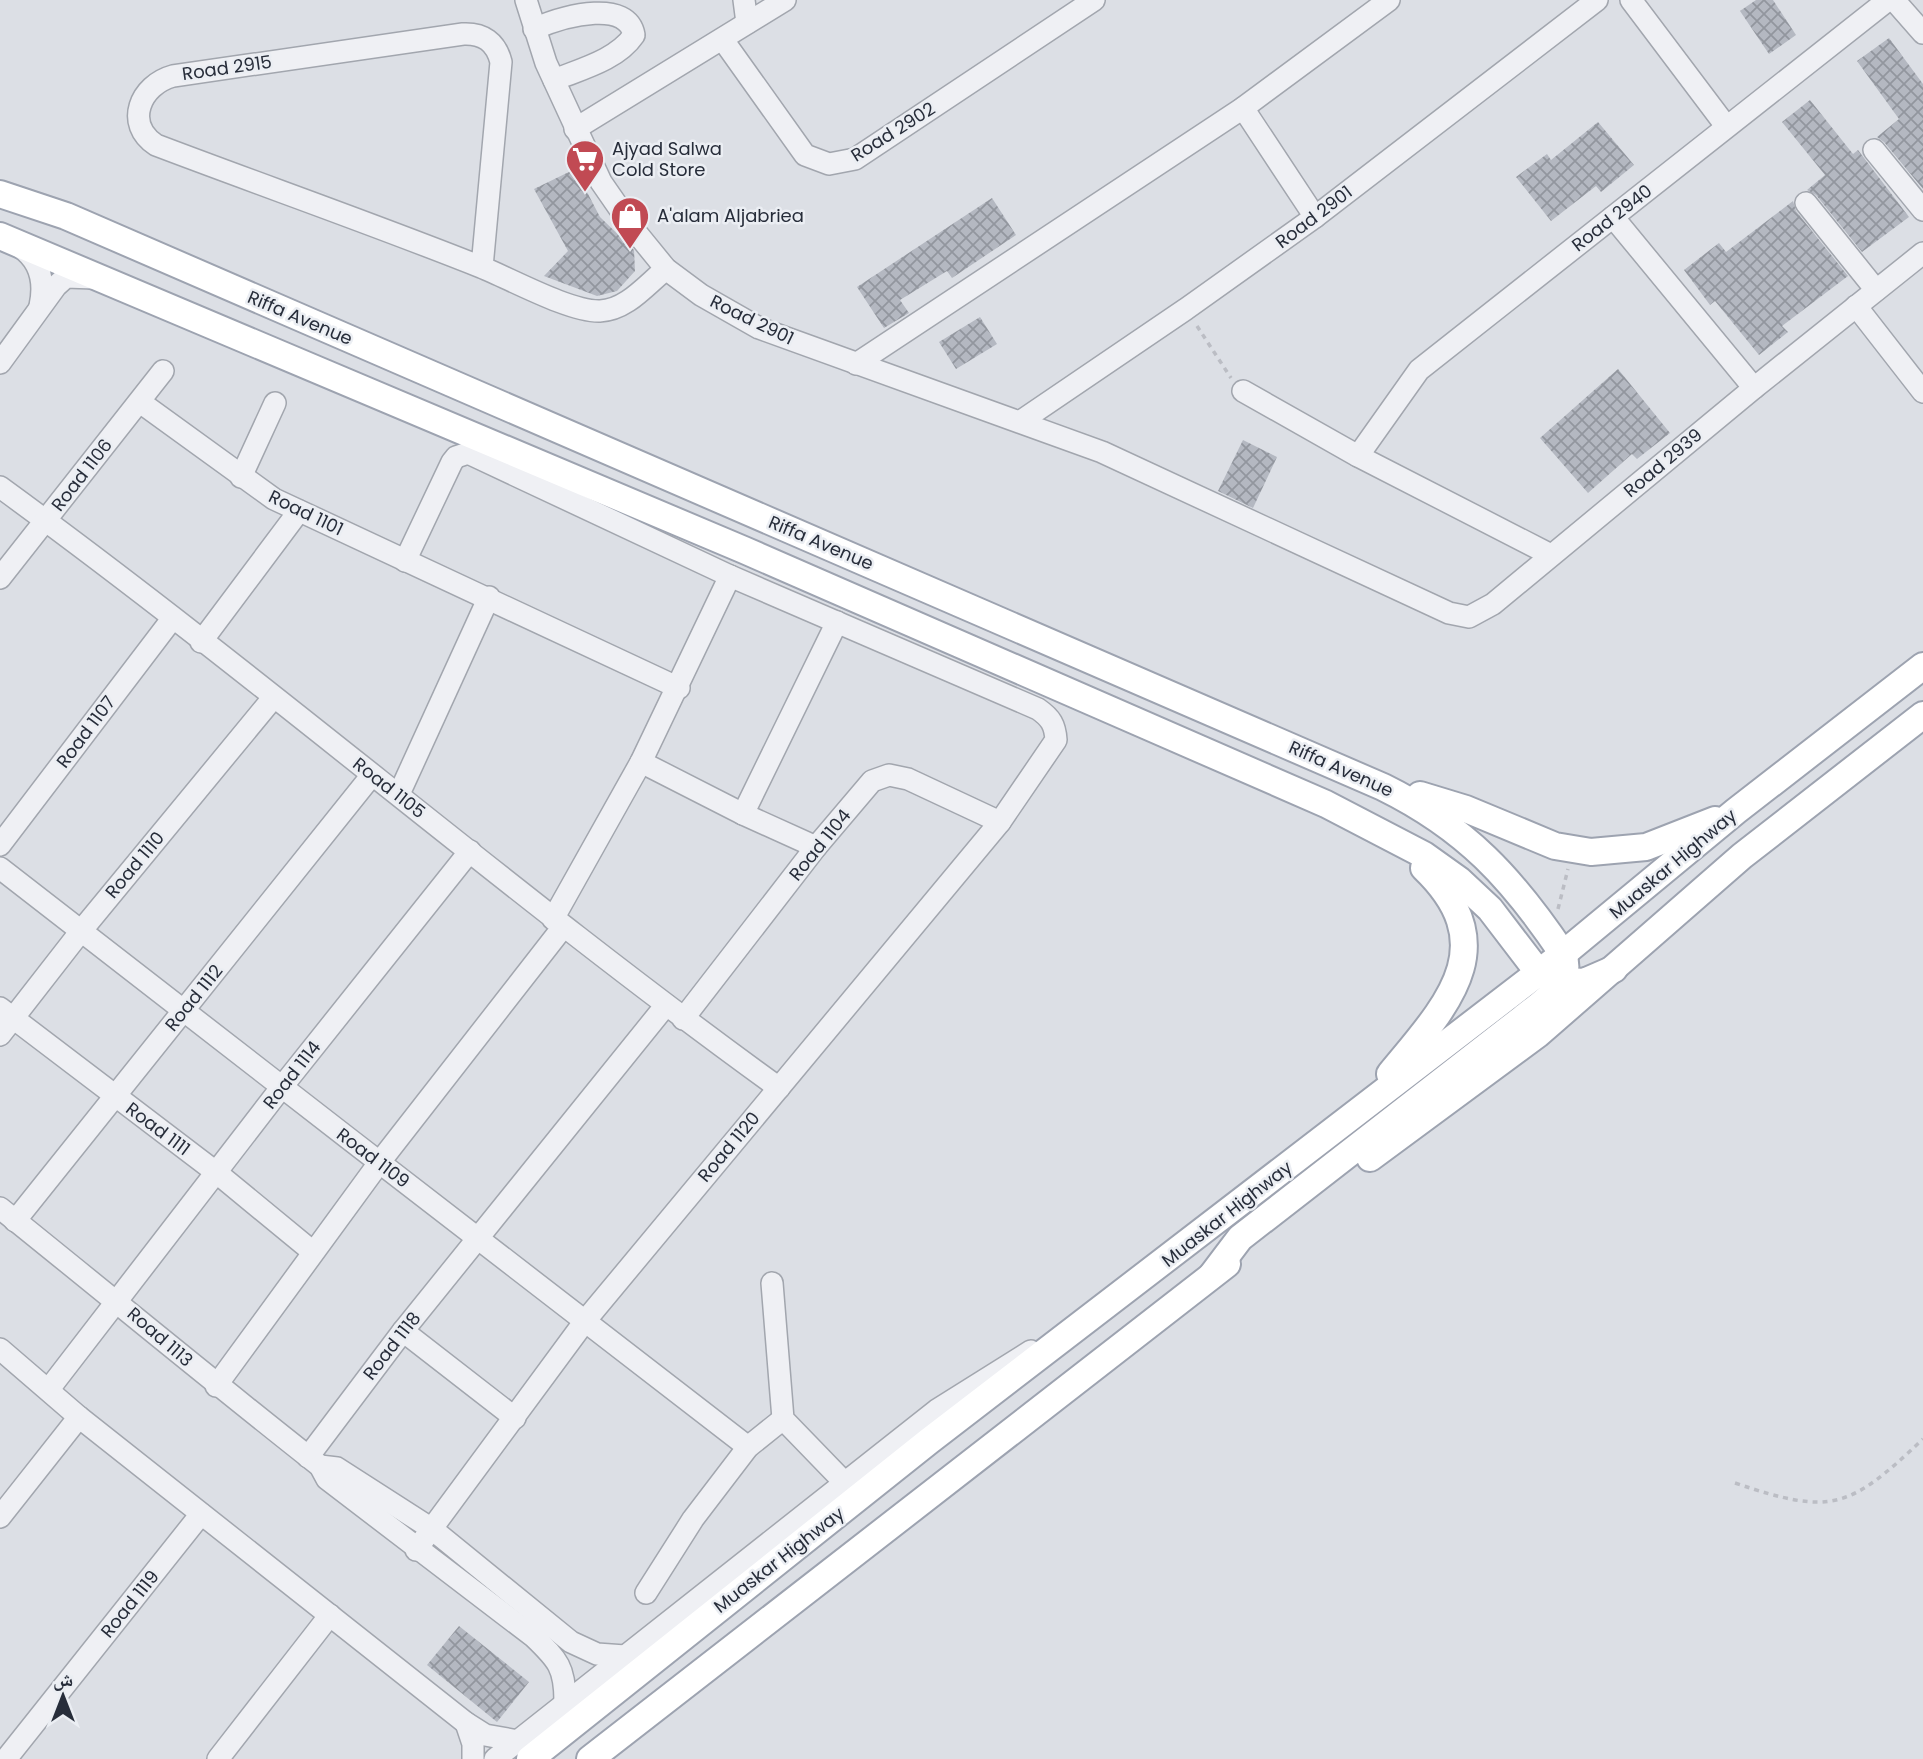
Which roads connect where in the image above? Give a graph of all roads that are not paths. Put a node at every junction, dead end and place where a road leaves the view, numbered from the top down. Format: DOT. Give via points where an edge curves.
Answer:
graph roads {
  1 [pos="526,0"];
  2 [pos="744,0"];
  3 [pos="1094,0"];
  4 [pos="1389,0"];
  5 [pos="1597,0"];
  6 [pos="1630,0"];
  7 [pos="1888,0"];
  8 [pos="1894,0"];
  9 [pos="784,1"];
  10 [pos="747,23"];
  11 [pos="534,29"];
  12 [pos="1923,33"];
  13 [pos="723,40"];
  14 [pos="554,80"];
  15 [pos="1243,108"];
  16 [pos="1727,126"];
  17 [pos="575,128"];
  18 [pos="1874,150"];
  19 [pos="0,182"];
  20 [pos="0,194"];
  21 [pos="1806,203"];
  22 [pos="1923,210"];
  23 [pos="66,216"];
  24 [pos="1315,217"];
  25 [pos="1613,217"];
  26 [pos="5,238"];
  27 [pos="1923,253"];
  28 [pos="482,267"];
  29 [pos="666,268"];
  30 [pos="107,280"];
  31 [pos="1875,290"];
  32 [pos="40,306"];
  33 [pos="1856,306"];
  34 [pos="1,361"];
  35 [pos="856,364"];
  36 [pos="163,371"];
  37 [pos="1754,387"];
  38 [pos="1243,391"];
  39 [pos="1923,392"];
  40 [pos="140,401"];
  41 [pos="275,403"];
  42 [pos="1021,421"];
  43 [pos="1358,456"];
  44 [pos="241,477"];
  45 [pos="0,487"];
  46 [pos="299,511"];
  47 [pos="46,520"];
  48 [pos="1551,555"];
  49 [pos="405,561"];
  50 [pos="730,576"];
  51 [pos="0,578"];
  52 [pos="489,597"];
  53 [pos="1469,617"];
  54 [pos="172,619"];
  55 [pos="837,622"];
  56 [pos="201,642"];
  57 [pos="1923,666"];
  58 [pos="679,688"];
  59 [pos="273,698"];
  60 [pos="1923,715"];
  61 [pos="641,762"];
  62 [pos="372,775"];
  63 [pos="1383,787"];
  64 [pos="399,794"];
  65 [pos="1736,811"];
  66 [pos="743,814"];
  67 [pos="1000,822"];
  68 [pos="1386,835"];
  69 [pos="0,845"];
  70 [pos="816,847"];
  71 [pos="470,851"];
  72 [pos="0,868"];
  73 [pos="558,923"];
  74 [pos="81,931"];
  75 [pos="1563,954"];
  76 [pos="1614,969"];
  77 [pos="1538,972"];
  78 [pos="1564,982"];
  79 [pos="183,1011"];
  80 [pos="675,1012"];
  81 [pos="7,1013"];
  82 [pos="0,1035"];
  83 [pos="281,1088"];
  84 [pos="779,1088"];
  85 [pos="116,1096"];
  86 [pos="1363,1108"];
  87 [pos="379,1163"];
  88 [pos="217,1174"];
  89 [pos="8,1215"];
  90 [pos="479,1237"];
  91 [pos="313,1252"];
  92 [pos="1212,1275"];
  93 [pos="772,1283"];
  94 [pos="119,1302"];
  95 [pos="1092,1319"];
  96 [pos="585,1321"];
  97 [pos="403,1331"];
  98 [pos="0,1349"];
  99 [pos="216,1385"];
  100 [pos="49,1389"];
  101 [pos="79,1417"];
  102 [pos="515,1418"];
  103 [pos="783,1419"];
  104 [pos="748,1447"];
  105 [pos="314,1461"];
  106 [pos="845,1483"];
  107 [pos="201,1514"];
  108 [pos="0,1517"];
  109 [pos="432,1529"];
  110 [pos="416,1550"];
  111 [pos="646,1593"];
  112 [pos="330,1615"];
  113 [pos="625,1656"];
  114 [pos="565,1701"];
  115 [pos="466,1723"];
  116 [pos="524,1750"];
  117 [pos="6,1759"];
  118 [pos="218,1759"];
  119 [pos="473,1759"];
  120 [pos="495,1759"];
  121 [pos="590,1759"];
  1 -- 11 [label="street, Road 2901"];
  2 -- 10 [label="street"];
  3 -- 13 [label="street, Road 2902" via="855,159 829,164 806,155"];
  4 -- 15 [label="street"];
  5 -- 24 [label="street, Road 2901"];
  6 -- 16 [label="street"];
  7 -- 16 [label="street, Road 2940"];
  8 -- 12 [label="street"];
  9 -- 10 [label="street"];
  10 -- 13 [label="street"];
  11 -- 14 [label="street, Road 2901"];
  11 -- 14 [label="street" via="607,2 620,3 630,12 634,35 628,44"];
  13 -- 17 [label="street"];
  14 -- 17 [label="street, Road 2901"];
  15 -- 24 [label="street"];
  15 -- 35 [label="street"];
  16 -- 25 [label="street, Road 2940"];
  17 -- 29 [label="street, Road 2901" via="617,207"];
  18 -- 22 [label="street"];
  19 -- 23 [label="main road"];
  20 -- 23 [label="main road, Riffa Avenue"];
  21 -- 31 [label="street"];
  23 -- 63 [label="main road, Riffa Avenue"];
  24 -- 42 [label="street, Road 2901"];
  25 -- 37 [label="street"];
  25 -- 43 [label="street, Road 2940" via="1419,370"];
  26 -- 30 [label="main road, Riffa Avenue"];
  26 -- 32 [label="street" via="27,251 37,265 43,291"];
  27 -- 31 [label="street, Road 2939"];
  28 -- 28 [label="street, Road 2915" via="156,145 138,122 144,95 173,75 481,35 494,46 501,62"];
  28 -- 29 [label="street, Road 2915" via="575,306 601,311 623,305"];
  29 -- 35 [label="street, Road 2901" via="729,313"];
  30 -- 32 [label="street" via="66,277"];
  30 -- 68 [label="main road, Riffa Avenue" via="744,550 1326,804"];
  31 -- 33 [label="street, Road 2939"];
  32 -- 34 [label="street"];
  33 -- 37 [label="street, Road 2939"];
  33 -- 39 [label="street"];
  35 -- 42 [label="street, Road 2901"];
  36 -- 40 [label="street, Road 1106"];
  37 -- 48 [label="street, Road 2939"];
  38 -- 43 [label="street"];
  40 -- 44 [label="street, Road 1101"];
  40 -- 47 [label="street, Road 1106"];
  41 -- 44 [label="street"];
  42 -- 53 [label="street, Road 2901" via="1102,452 1448,613"];
  43 -- 48 [label="street"];
  44 -- 46 [label="street, Road 1101"];
  45 -- 47 [label="street, Road 1105"];
  46 -- 49 [label="street, Road 1101"];
  46 -- 56 [label="street"];
  47 -- 51 [label="street, Road 1106"];
  47 -- 54 [label="street, Road 1105"];
  48 -- 53 [label="street, Road 2939" via="1493,604"];
  49 -- 50 [label="street" via="452,463 468,453"];
  49 -- 52 [label="street, Road 1101"];
  50 -- 55 [label="street"];
  50 -- 58 [label="street"];
  52 -- 58 [label="street, Road 1101"];
  52 -- 64 [label="street"];
  54 -- 56 [label="street, Road 1105"];
  54 -- 69 [label="street, Road 1107"];
  55 -- 66 [label="street"];
  55 -- 67 [label="street, Road 1120" via="1049,716 1056,740"];
  56 -- 59 [label="street, Road 1105"];
  57 -- 65 [label="main road, Muaskar Highway"];
  58 -- 61 [label="street"];
  59 -- 62 [label="street, Road 1105"];
  59 -- 74 [label="street, Road 1110"];
  60 -- 76 [label="main road" via="1742,856"];
  61 -- 66 [label="street"];
  61 -- 73 [label="street"];
  62 -- 64 [label="street, Road 1105"];
  62 -- 79 [label="street, Road 1112"];
  63 -- 65 [label="main road" via="1466,809 1555,846 1591,852 1646,846"];
  63 -- 75 [label="main road, Riffa Avenue" via="1425,809 1473,844 1522,895"];
  64 -- 71 [label="street, Road 1105"];
  65 -- 75 [label="main road, Muaskar Highway"];
  66 -- 70 [label="street"];
  67 -- 70 [label="street, Road 1104" via="890,775 872,781"];
  67 -- 84 [label="street, Road 1120"];
  68 -- 77 [label="main road, Riffa Avenue" via="1459,880 1489,909"];
  68 -- 86 [label="main road" via="1444,889 1457,914 1463,955 1458,983 1444,1008"];
  70 -- 80 [label="street, Road 1104"];
  71 -- 73 [label="street, Road 1105"];
  71 -- 83 [label="street, Road 1114"];
  72 -- 74 [label="street, Road 1109"];
  73 -- 80 [label="street, Road 1105"];
  73 -- 87 [label="street"];
  74 -- 79 [label="street, Road 1109"];
  74 -- 81 [label="street, Road 1110"];
  75 -- 77 [label="main road, Muaskar Highway"];
  75 -- 78 [label="main road" via="1567,965"];
  76 -- 78 [label="main road" via="1584,982"];
  76 -- 92 [label="main road" via="1538,1034"];
  77 -- 78 [label="main road"];
  77 -- 86 [label="main road, Muaskar Highway"];
  78 -- 92 [label="main road" via="1240,1238"];
  79 -- 83 [label="street, Road 1109"];
  79 -- 85 [label="street, Road 1112"];
  80 -- 84 [label="street, Road 1105"];
  80 -- 90 [label="street, Road 1104"];
  81 -- 82 [label="street, Road 1110"];
  81 -- 85 [label="street, Road 1111"];
  83 -- 87 [label="street, Road 1109"];
  83 -- 88 [label="street, Road 1114"];
  84 -- 96 [label="street, Road 1120"];
  85 -- 88 [label="street, Road 1111"];
  85 -- 89 [label="street, Road 1112"];
  86 -- 95 [label="main road, Muaskar Highway"];
  87 -- 90 [label="street, Road 1109"];
  87 -- 91 [label="street"];
  88 -- 91 [label="street, Road 1111"];
  88 -- 94 [label="street, Road 1114"];
  89 -- 94 [label="street, Road 1113"];
  90 -- 96 [label="street, Road 1109"];
  90 -- 97 [label="street, Road 1118"];
  91 -- 99 [label="street"];
  92 -- 121 [label="main road"];
  93 -- 103 [label="street"];
  94 -- 99 [label="street, Road 1113"];
  94 -- 100 [label="street"];
  95 -- 106 [label="street" via="972,1386"];
  95 -- 116 [label="main road, Muaskar Highway"];
  96 -- 102 [label="street, Road 1120"];
  96 -- 104 [label="street, Road 1109"];
  97 -- 102 [label="street"];
  97 -- 105 [label="street, Road 1118"];
  98 -- 100 [label="street"];
  99 -- 105 [label="street, Road 1113"];
  100 -- 101 [label="street"];
  101 -- 107 [label="street"];
  101 -- 108 [label="street"];
  102 -- 109 [label="street, Road 1120"];
  103 -- 104 [label="street"];
  103 -- 106 [label="street"];
  104 -- 111 [label="street" via="693,1519"];
  105 -- 109 [label="street, Road 1113" via="337,1468"];
  105 -- 110 [label="street, Road 1113" via="327,1479"];
  106 -- 113 [label="street"];
  107 -- 112 [label="street"];
  107 -- 117 [label="street, Road 1119"];
  109 -- 110 [label="street, Road 1120"];
  109 -- 113 [label="street, Road 1113" via="571,1642 597,1654"];
  110 -- 114 [label="street, Road 1113" via="554,1656 565,1675"];
  112 -- 115 [label="street"];
  112 -- 118 [label="street"];
  113 -- 114 [label="street"];
  114 -- 116 [label="street"];
  115 -- 116 [label="street"];
  115 -- 119 [label="street"];
  116 -- 120 [label="street"];
}
